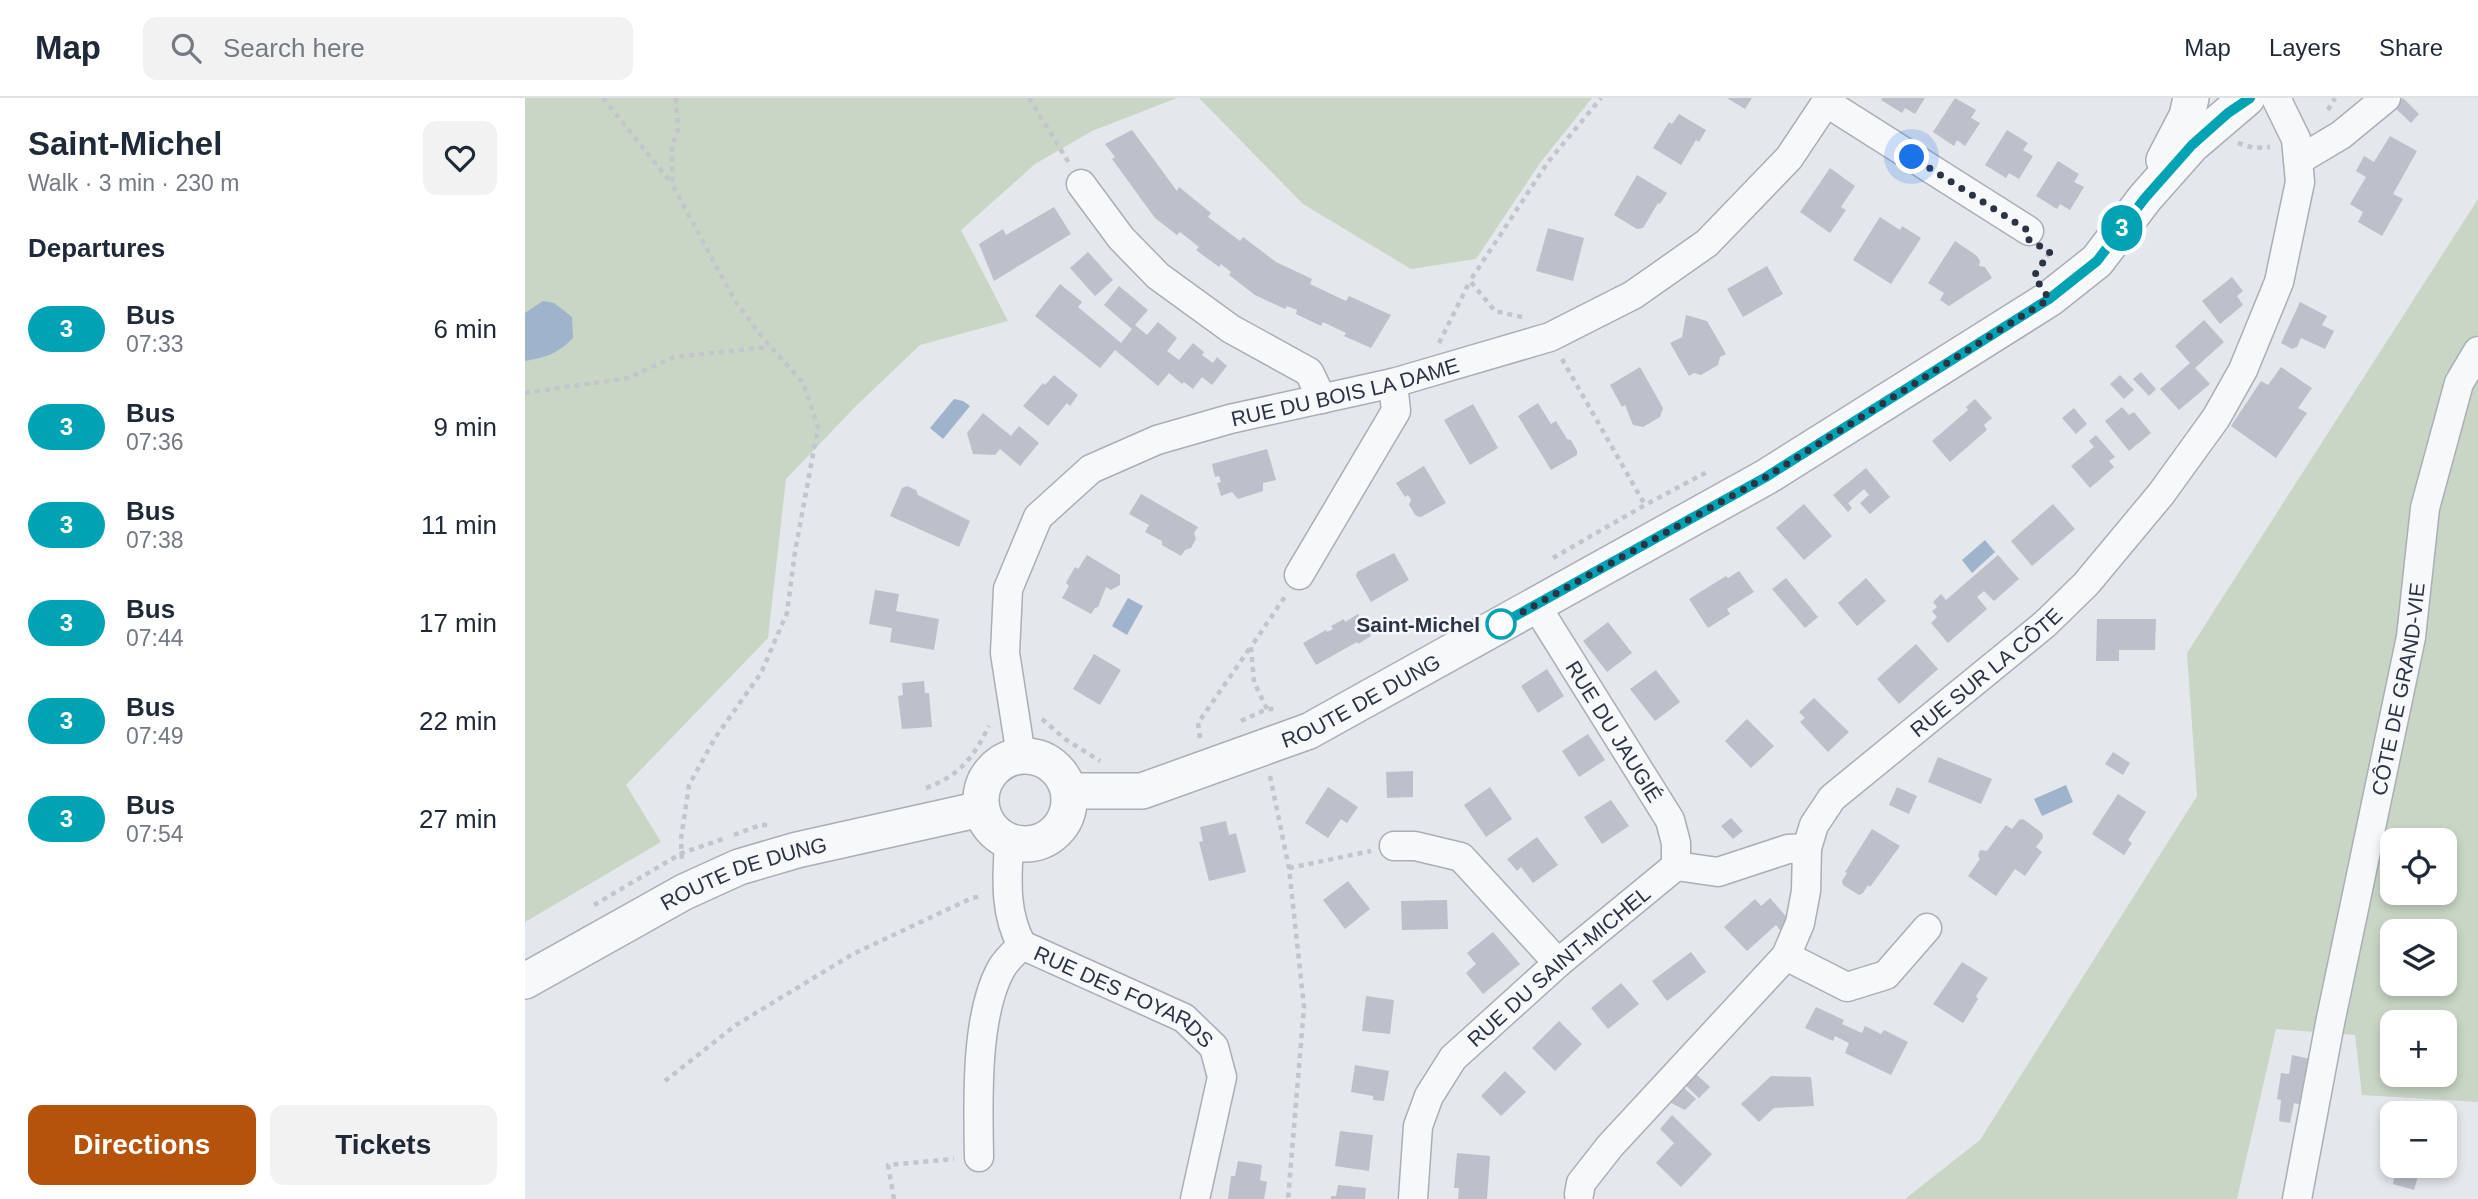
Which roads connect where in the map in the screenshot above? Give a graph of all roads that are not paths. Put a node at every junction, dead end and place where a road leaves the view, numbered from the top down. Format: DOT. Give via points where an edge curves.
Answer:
graph roads {
  1 [pos="2191,98"];
  2 [pos="2248,98"];
  3 [pos="2276,98"];
  4 [pos="2386,98"];
  5 [pos="1828,100"];
  6 [pos="2299,160"];
  7 [pos="1081,184"];
  8 [pos="2145,198"];
  9 [pos="2029,231"];
  10 [pos="2478,351"];
  11 [pos="1393,383"];
  12 [pos="1322,399"];
  13 [pos="1299,575"];
  14 [pos="1535,604"];
  15 [pos="1021,755"];
  16 [pos="1069,791"];
  17 [pos="981,809"];
  18 [pos="1009,842"];
  19 [pos="1394,846"];
  20 [pos="1807,848"];
  21 [pos="1676,866"];
  22 [pos="1927,928"];
  23 [pos="1022,945"];
  24 [pos="1786,957"];
  25 [pos="1558,963"];
  26 [pos="525,981"];
  27 [pos="979,1157"];
  28 [pos="1579,1194"];
  29 [pos="1195,1199"];
  30 [pos="1413,1199"];
  31 [pos="2297,1199"];
  1 -- 8 [label="street, ROUTE DE DUNG" via="2187,116"];
  2 -- 8 [label="street, ROUTE DE DUNG" via="2192,145"];
  3 -- 6 [label="street, RUE SUR LA CÔTE" via="2296,139"];
  4 -- 6 [label="street" via="2341,135"];
  5 -- 9 [label="street"];
  5 -- 11 [label="street, RUE DU BOIS LA DAME" via="1789,158 1707,243 1633,295 1550,337"];
  6 -- 20 [label="street, RUE SUR LA CÔTE" via="2300,182 2279,282 2243,370 2216,418 2161,494 2086,584 2045,624 1832,798 1814,825"];
  7 -- 12 [label="street" via="1158,276 1231,329 1309,372"];
  8 -- 14 [label="street, ROUTE DE DUNG" via="2097,261 2049,299 1766,477"];
  10 -- 31 [label="street, CÔTE DE GRAND-VIE" via="2459,383 2425,508 2411,637"];
  11 -- 12 [label="street, RUE DU BOIS LA DAME"];
  11 -- 13 [label="street" via="1397,411"];
  12 -- 15 [label="street, RUE DU BOIS LA DAME" via="1157,440 1091,468 1038,517 1008,589 1005,653"];
  14 -- 16 [label="street, ROUTE DE DUNG" via="1303,721 1142,791"];
  14 -- 21 [label="street, RUE DU JAUGIÉ" via="1671,820"];
  15 -- 16 [label="street" via="1052,764"];
  15 -- 17 [label="street" via="1003,761 989,773 981,790"];
  16 -- 18 [label="street" via="1069,810 1061,828 1047,840 1028,845"];
  17 -- 18 [label="street" via="991,829"];
  17 -- 26 [label="street, ROUTE DE DUNG" via="739,867 684,892"];
  18 -- 23 [label="street, RUE DES FOYARDS" via="1007,892 1014,931"];
  19 -- 25 [label="street" via="1461,857"];
  20 -- 21 [label="street" via="1788,849 1718,872"];
  20 -- 24 [label="street, RUE SUR LA CÔTE" via="1800,923"];
  21 -- 25 [label="street, RUE DU SAINT-MICHEL"];
  22 -- 24 [label="street" via="1886,975 1847,987"];
  23 -- 27 [label="street" via="1002,967 987,1001 978,1093"];
  23 -- 29 [label="street, RUE DES FOYARDS" via="1184,1017 1214,1047 1222,1077"];
  24 -- 28 [label="street, RUE SUR LA CÔTE" via="1610,1146 1581,1183"];
  25 -- 30 [label="street, RUE DU SAINT-MICHEL" via="1453,1058 1429,1096 1418,1126"];
}
